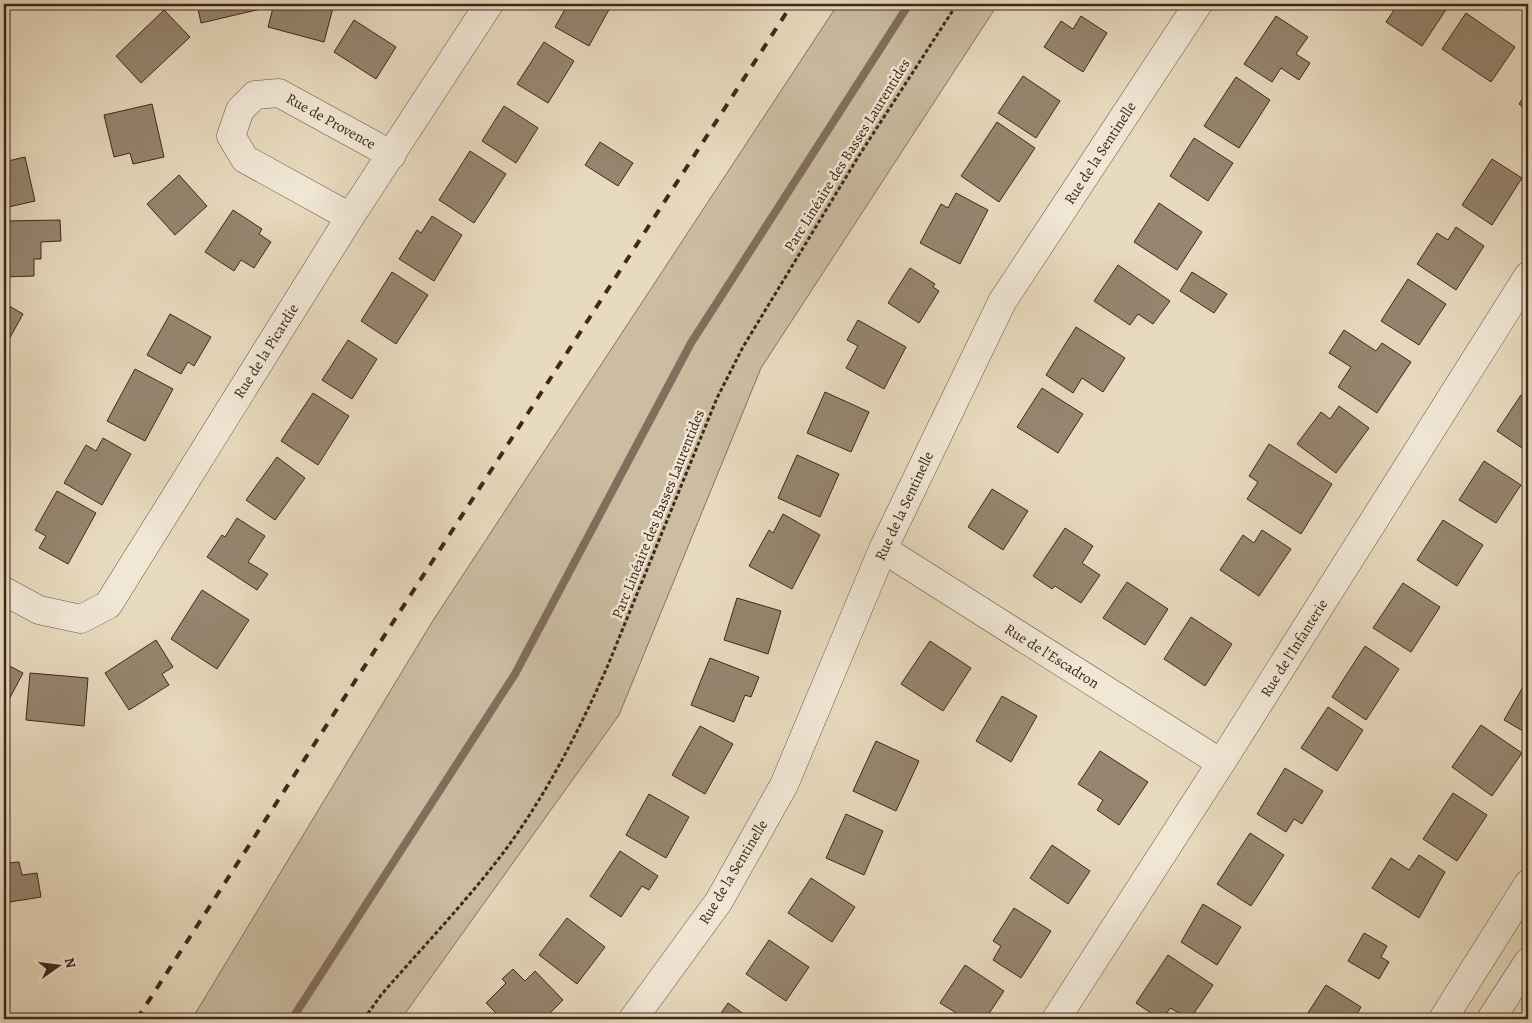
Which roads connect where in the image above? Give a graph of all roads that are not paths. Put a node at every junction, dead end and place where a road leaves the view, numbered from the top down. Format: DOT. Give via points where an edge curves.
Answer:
graph roads {
  1 [pos="489,4"];
  2 [pos="1198,4"];
  3 [pos="392,155"];
  4 [pos="350,217"];
  5 [pos="1528,276"];
  6 [pos="883,549"];
  7 [pos="4,590"];
  8 [pos="1221,763"];
  9 [pos="1528,884"];
  10 [pos="1494,938"];
  11 [pos="1528,961"];
  12 [pos="633,1019"];
  13 [pos="1056,1019"];
  14 [pos="1442,1019"];
  15 [pos="1492,1019"];
  1 -- 3 [label="street, Rue de la Picardie"];
  2 -- 6 [label="street, Rue de la Sentinelle" via="1002,302"];
  3 -- 4 [label="street, Rue de la Picardie"];
  3 -- 4 [label="street, Rue de Provence" via="279,93 255,94 240,110 231,136 245,159"];
  4 -- 7 [label="street, Rue de la Picardie" via="108,605 81,619 39,610"];
  5 -- 8 [label="street, Rue de l'Infanterie"];
  6 -- 8 [label="street, Rue de l'Escadron"];
  6 -- 12 [label="street, Rue de la Sentinelle" via="784,785 719,901"];
  8 -- 13 [label="street, Rue de l'Infanterie"];
  9 -- 10 [label="street"];
  10 -- 11 [label="street"];
  10 -- 14 [label="street"];
  11 -- 15 [label="street"];
}
